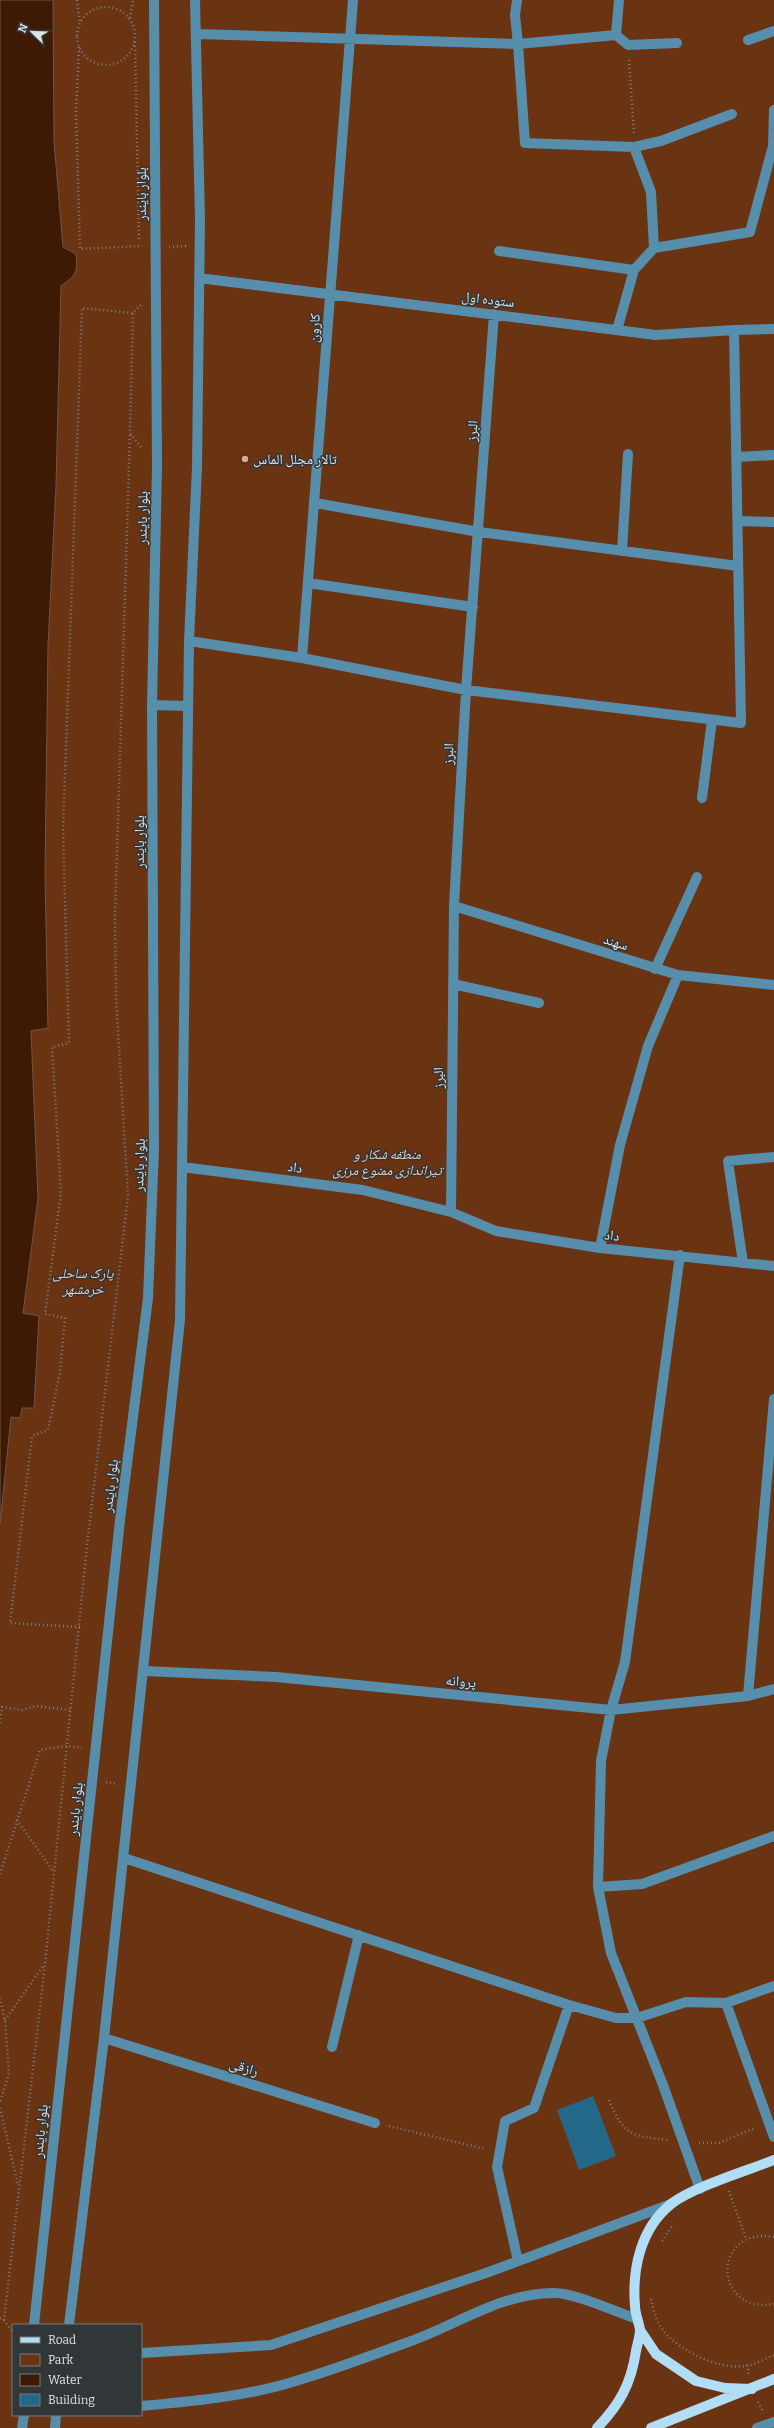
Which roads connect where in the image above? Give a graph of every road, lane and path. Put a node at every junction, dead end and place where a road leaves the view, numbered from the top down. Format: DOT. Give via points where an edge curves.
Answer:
graph roads {
  1 [pos="77,0"];
  2 [pos="133,0"];
  3 [pos="154,0"];
  4 [pos="195,0"];
  5 [pos="353,0"];
  6 [pos="517,0"];
  7 [pos="619,0"];
  8 [pos="130,18"];
  9 [pos="80,24"];
  10 [pos="774,31"];
  11 [pos="196,34"];
  12 [pos="616,35"];
  13 [pos="351,40"];
  14 [pos="748,40"];
  15 [pos="135,42"];
  16 [pos="677,43"];
  17 [pos="518,44"];
  18 [pos="628,46"];
  19 [pos="79,47"];
  20 [pos="774,110"];
  21 [pos="732,114"];
  22 [pos="634,147"];
  23 [pos="139,245"];
  24 [pos="654,248"];
  25 [pos="499,251"];
  26 [pos="140,252"];
  27 [pos="634,270"];
  28 [pos="200,278"];
  29 [pos="142,296"];
  30 [pos="331,296"];
  31 [pos="133,312"];
  32 [pos="494,314"];
  33 [pos="774,329"];
  34 [pos="617,330"];
  35 [pos="734,330"];
  36 [pos="130,432"];
  37 [pos="628,454"];
  38 [pos="774,455"];
  39 [pos="736,457"];
  40 [pos="157,466"];
  41 [pos="315,503"];
  42 [pos="738,521"];
  43 [pos="774,522"];
  44 [pos="479,532"];
  45 [pos="622,551"];
  46 [pos="738,566"];
  47 [pos="308,583"];
  48 [pos="473,607"];
  49 [pos="188,641"];
  50 [pos="302,658"];
  51 [pos="466,690"];
  52 [pos="152,705"];
  53 [pos="188,706"];
  54 [pos="712,720"];
  55 [pos="702,798"];
  56 [pos="697,877"];
  57 [pos="454,906"];
  58 [pos="655,969"];
  59 [pos="678,975"];
  60 [pos="453,984"];
  61 [pos="774,985"];
  62 [pos="539,1003"];
  63 [pos="774,1157"];
  64 [pos="182,1167"];
  65 [pos="451,1212"];
  66 [pos="600,1248"];
  67 [pos="680,1255"];
  68 [pos="743,1263"];
  69 [pos="774,1266"];
  70 [pos="774,1399"];
  71 [pos="80,1626"];
  72 [pos="145,1670"];
  73 [pos="774,1689"];
  74 [pos="748,1696"];
  75 [pos="71,1710"];
  76 [pos="611,1710"];
  77 [pos="0,1723"];
  78 [pos="67,1746"];
  79 [pos="92,1780"];
  80 [pos="132,1786"];
  81 [pos="17,1820"];
  82 [pos="774,1836"];
  83 [pos="124,1858"];
  84 [pos="54,1872"];
  85 [pos="0,1874"];
  86 [pos="598,1887"];
  87 [pos="359,1935"];
  88 [pos="45,1964"];
  89 [pos="774,1986"];
  90 [pos="0,1998"];
  91 [pos="726,2003"];
  92 [pos="568,2005"];
  93 [pos="637,2018"];
  94 [pos="5,2021"];
  95 [pos="104,2038"];
  96 [pos="332,2048"];
  97 [pos="0,2103"];
  98 [pos="0,2108"];
  99 [pos="375,2123"];
  100 [pos="774,2137"];
  101 [pos="499,2152"];
  102 [pos="774,2160"];
  103 [pos="18,2187"];
  104 [pos="700,2189"];
  105 [pos="723,2193"];
  106 [pos="671,2204"];
  107 [pos="675,2222"];
  108 [pos="774,2237"];
  109 [pos="746,2239"];
  110 [pos="660,2244"];
  111 [pos="518,2261"];
  112 [pos="649,2293"];
  113 [pos="774,2304"];
  114 [pos="0,2318"];
  115 [pos="4,2320"];
  116 [pos="637,2320"];
  117 [pos="34,2324"];
  118 [pos="69,2324"];
  119 [pos="640,2330"];
  120 [pos="12,2331"];
  121 [pos="142,2353"];
  122 [pos="774,2355"];
  123 [pos="774,2379"];
  124 [pos="752,2389"];
  125 [pos="142,2406"];
  126 [pos="24,2416"];
  127 [pos="56,2416"];
  128 [pos="774,2422"];
  129 [pos="22,2428"];
  130 [pos="55,2428"];
  131 [pos="597,2428"];
  132 [pos="651,2428"];
  133 [pos="757,2428"];
  1 -- 9 [label="path"];
  2 -- 8 [label="path"];
  3 -- 40 [label="street, بلوار بایندر"];
  4 -- 11 [label="street"];
  5 -- 13 [label="street, کارون"];
  6 -- 17 [label="street" via="515,15"];
  7 -- 12 [label="street"];
  8 -- 9 [label="path" via="121,10 110,6 97,8 87,14"];
  8 -- 15 [label="path" via="135,30"];
  9 -- 19 [label="path" via="77,35"];
  10 -- 14 [label="street"];
  11 -- 13 [label="street"];
  11 -- 28 [label="street"];
  12 -- 17 [label="street"];
  12 -- 18 [label="street"];
  13 -- 17 [label="street"];
  13 -- 30 [label="street, کارون"];
  15 -- 19 [label="path" via="130,53 121,61 109,64 97,63 87,57"];
  15 -- 23 [label="path"];
  16 -- 18 [label="street"];
  17 -- 22 [label="street" via="525,143"];
  18 -- 22 [label="path"];
  19 -- 23 [label="path" via="76,112 80,249"];
  20 -- 24 [label="street" via="773,146 750,232"];
  21 -- 22 [label="street" via="661,142"];
  22 -- 24 [label="street" via="651,192"];
  23 -- 26 [label="path"];
  24 -- 27 [label="street"];
  25 -- 27 [label="street"];
  27 -- 34 [label="street"];
  28 -- 30 [label="street, ستوده اول"];
  28 -- 49 [label="street" via="197,466"];
  29 -- 31 [label="path" via="142,303"];
  30 -- 32 [label="street, ستوده اول"];
  30 -- 41 [label="street, کارون"];
  31 -- 36 [label="path"];
  31 -- 71 [label="path" via="82,308 63,829 69,1043 52,1047 61,1193 45,1314 65,1318 60,1372 48,1430 32,1436 10,1624"];
  32 -- 34 [label="street, ستوده اول"];
  32 -- 44 [label="street, البرز"];
  33 -- 35 [label="street, ستوده اول"];
  34 -- 35 [label="street, ستوده اول" via="656,335"];
  35 -- 39 [label="street"];
  36 -- 40 [label="path"];
  36 -- 71 [label="path" via="115,916 116,997 128,1196 87,1545"];
  37 -- 45 [label="street"];
  38 -- 39 [label="street"];
  39 -- 42 [label="street"];
  40 -- 52 [label="street, بلوار بایندر"];
  41 -- 44 [label="street"];
  41 -- 47 [label="street, کارون"];
  42 -- 43 [label="street"];
  42 -- 46 [label="street"];
  44 -- 45 [label="street"];
  44 -- 48 [label="street, البرز"];
  45 -- 46 [label="street"];
  46 -- 54 [label="street" via="741,723"];
  47 -- 48 [label="street"];
  47 -- 50 [label="street, کارون"];
  48 -- 51 [label="street, البرز"];
  49 -- 50 [label="street"];
  49 -- 53 [label="street"];
  50 -- 51 [label="street"];
  51 -- 54 [label="street"];
  51 -- 57 [label="street, البرز"];
  52 -- 53 [label="street"];
  52 -- 79 [label="street, بلوار بایندر" via="154,1149 148,1298 120,1520"];
  53 -- 64 [label="street"];
  54 -- 55 [label="street"];
  56 -- 58 [label="street"];
  57 -- 58 [label="street, سهند"];
  57 -- 60 [label="street, البرز"];
  58 -- 59 [label="street, سهند"];
  59 -- 61 [label="street, سهند"];
  59 -- 66 [label="street" via="648,1046 620,1145"];
  60 -- 62 [label="street"];
  60 -- 65 [label="street, البرز"];
  63 -- 68 [label="street" via="728,1161"];
  64 -- 65 [label="street, داد" via="363,1190"];
  64 -- 72 [label="street" via="180,1320"];
  65 -- 66 [label="street, داد" via="496,1231"];
  66 -- 67 [label="street, داد"];
  67 -- 68 [label="street, داد"];
  67 -- 76 [label="street" via="625,1662"];
  68 -- 69 [label="street, داد"];
  70 -- 74 [label="street"];
  71 -- 75 [label="path"];
  72 -- 76 [label="street, پروانه" via="276,1677"];
  72 -- 80 [label="street"];
  73 -- 74 [label="street, پروانه"];
  74 -- 76 [label="street, پروانه"];
  75 -- 77 [label="path" via="36,1706 22,1710 2,1708"];
  75 -- 78 [label="path"];
  76 -- 86 [label="street" via="601,1761"];
  78 -- 81 [label="path" via="40,1750"];
  78 -- 84 [label="path"];
  79 -- 80 [label="path"];
  79 -- 117 [label="street, بلوار بایندر"];
  80 -- 83 [label="street"];
  81 -- 84 [label="path"];
  81 -- 85 [label="path"];
  82 -- 86 [label="street" via="642,1884"];
  83 -- 87 [label="street"];
  83 -- 95 [label="street"];
  84 -- 88 [label="path"];
  86 -- 93 [label="street" via="611,1953"];
  87 -- 92 [label="street"];
  87 -- 96 [label="street"];
  88 -- 94 [label="path"];
  88 -- 103 [label="path"];
  89 -- 91 [label="street"];
  90 -- 94 [label="path"];
  91 -- 93 [label="street" via="686,2002"];
  91 -- 100 [label="street"];
  92 -- 93 [label="street" via="616,2018"];
  92 -- 101 [label="street" via="534,2108 505,2121"];
  93 -- 104 [label="street"];
  94 -- 97 [label="path" via="9,2073"];
  95 -- 99 [label="street, رازقی"];
  95 -- 118 [label="street"];
  98 -- 103 [label="path"];
  99 -- 101 [label="path"];
  101 -- 111 [label="street" via="497,2167"];
  102 -- 104 [label="main road"];
  103 -- 115 [label="path"];
  104 -- 106 [label="main road"];
  105 -- 109 [label="path" via="729,2190"];
  106 -- 111 [label="street"];
  106 -- 116 [label="main road" via="655,2222 640,2247 634,2277"];
  107 -- 110 [label="path"];
  108 -- 109 [label="path" via="762,2235"];
  109 -- 113 [label="path" via="731,2253 727,2264 731,2288 750,2304"];
  111 -- 121 [label="street" via="271,2345"];
  112 -- 122 [label="path" via="654,2312 663,2330 677,2344 697,2357 716,2363 744,2366"];
  114 -- 115 [label="path"];
  115 -- 120 [label="path"];
  116 -- 119 [label="main road"];
  116 -- 125 [label="street" via="587,2301 555,2293 528,2295 502,2302 420,2338 302,2380 192,2401"];
  119 -- 124 [label="main road" via="656,2354 696,2381 725,2388"];
  119 -- 131 [label="main road" via="627,2389 612,2413"];
  123 -- 124 [label="main road"];
  124 -- 132 [label="main road"];
  126 -- 129 [label="street"];
  127 -- 130 [label="street"];
  128 -- 133 [label="street"];
}
